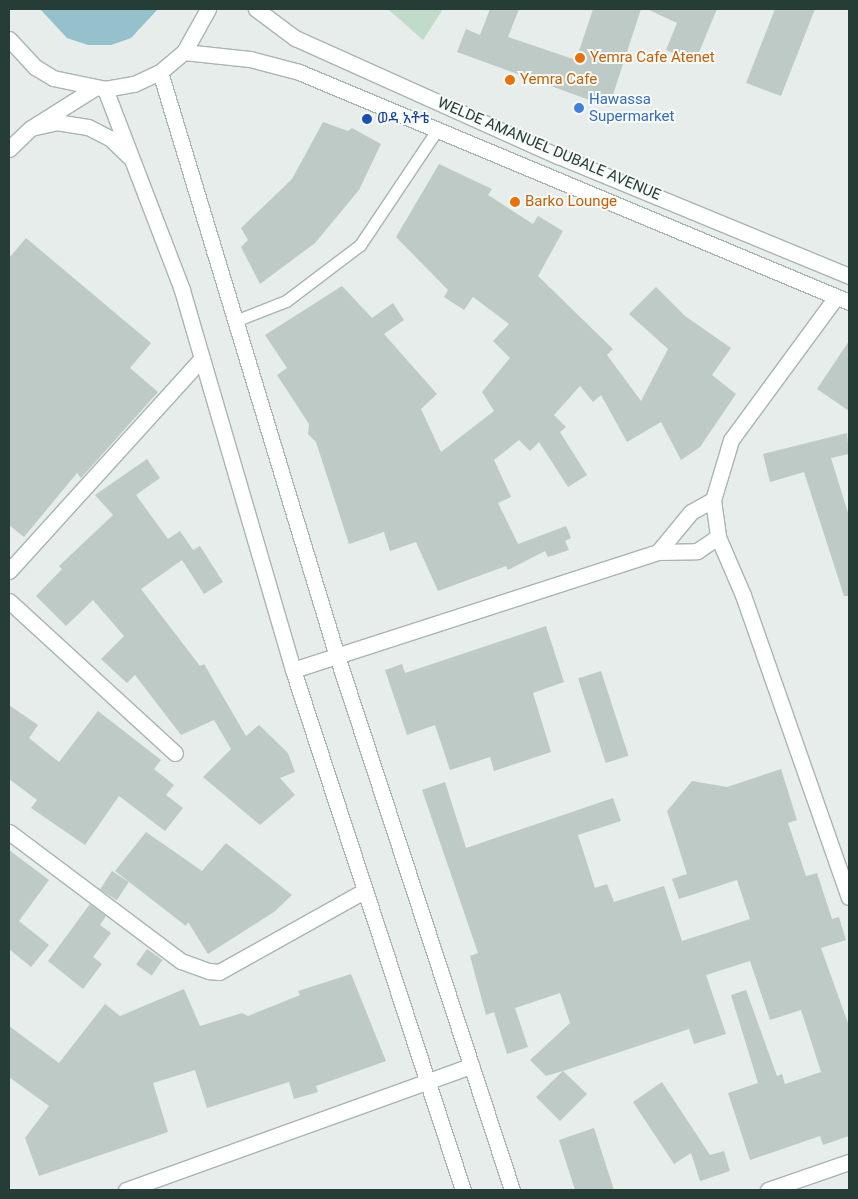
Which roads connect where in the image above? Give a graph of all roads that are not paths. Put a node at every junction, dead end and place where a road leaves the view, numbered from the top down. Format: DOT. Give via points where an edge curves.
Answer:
graph roads {
  1 [pos="208,9"];
  2 [pos="256,9"];
  3 [pos="9,40"];
  4 [pos="184,52"];
  5 [pos="160,72"];
  6 [pos="99,89"];
  7 [pos="31,128"];
  8 [pos="437,130"];
  9 [pos="9,149"];
  10 [pos="137,165"];
  11 [pos="849,276"];
  12 [pos="842,299"];
  13 [pos="235,321"];
  14 [pos="202,358"];
  15 [pos="713,500"];
  16 [pos="718,537"];
  17 [pos="658,552"];
  18 [pos="9,571"];
  19 [pos="9,600"];
  20 [pos="336,653"];
  21 [pos="293,670"];
  22 [pos="175,753"];
  23 [pos="9,832"];
  24 [pos="845,872"];
  25 [pos="364,891"];
  26 [pos="849,897"];
  27 [pos="471,1066"];
  28 [pos="426,1083"];
  29 [pos="849,1162"];
  30 [pos="126,1190"];
  31 [pos="463,1190"];
  32 [pos="512,1190"];
  33 [pos="768,1190"];
  1 -- 4 [label="main road"];
  2 -- 11 [label="main road, WELDE AMANUEL DUBALE AVENUE" via="304,42 558,156"];
  3 -- 6 [label="main road" via="41,71"];
  4 -- 5 [label="main road"];
  4 -- 8 [label="main road" via="250,59 298,72"];
  5 -- 6 [label="main road" via="134,84"];
  5 -- 13 [label="main road"];
  6 -- 7 [label="main road"];
  6 -- 10 [label="main road"];
  7 -- 9 [label="main road"];
  7 -- 10 [label="main road" via="56,122 88,126 110,138"];
  8 -- 12 [label="main road"];
  8 -- 13 [label="lane" via="360,245 286,301"];
  10 -- 14 [label="main road"];
  12 -- 15 [label="main road" via="731,440"];
  13 -- 20 [label="main road"];
  14 -- 18 [label="main road"];
  14 -- 21 [label="main road"];
  15 -- 16 [label="main road"];
  15 -- 17 [label="main road" via="691,512"];
  16 -- 17 [label="main road" via="697,550"];
  16 -- 24 [label="main road" via="743,595"];
  17 -- 20 [label="main road"];
  19 -- 22 [label="main road"];
  20 -- 21 [label="main road"];
  20 -- 27 [label="main road"];
  21 -- 25 [label="main road"];
  23 -- 25 [label="main road" via="181,961 209,972 219,972"];
  24 -- 26 [label="main road"];
  25 -- 28 [label="main road"];
  27 -- 28 [label="main road"];
  27 -- 32 [label="main road"];
  28 -- 30 [label="main road"];
  28 -- 31 [label="main road"];
  29 -- 33 [label="main road"];
}
